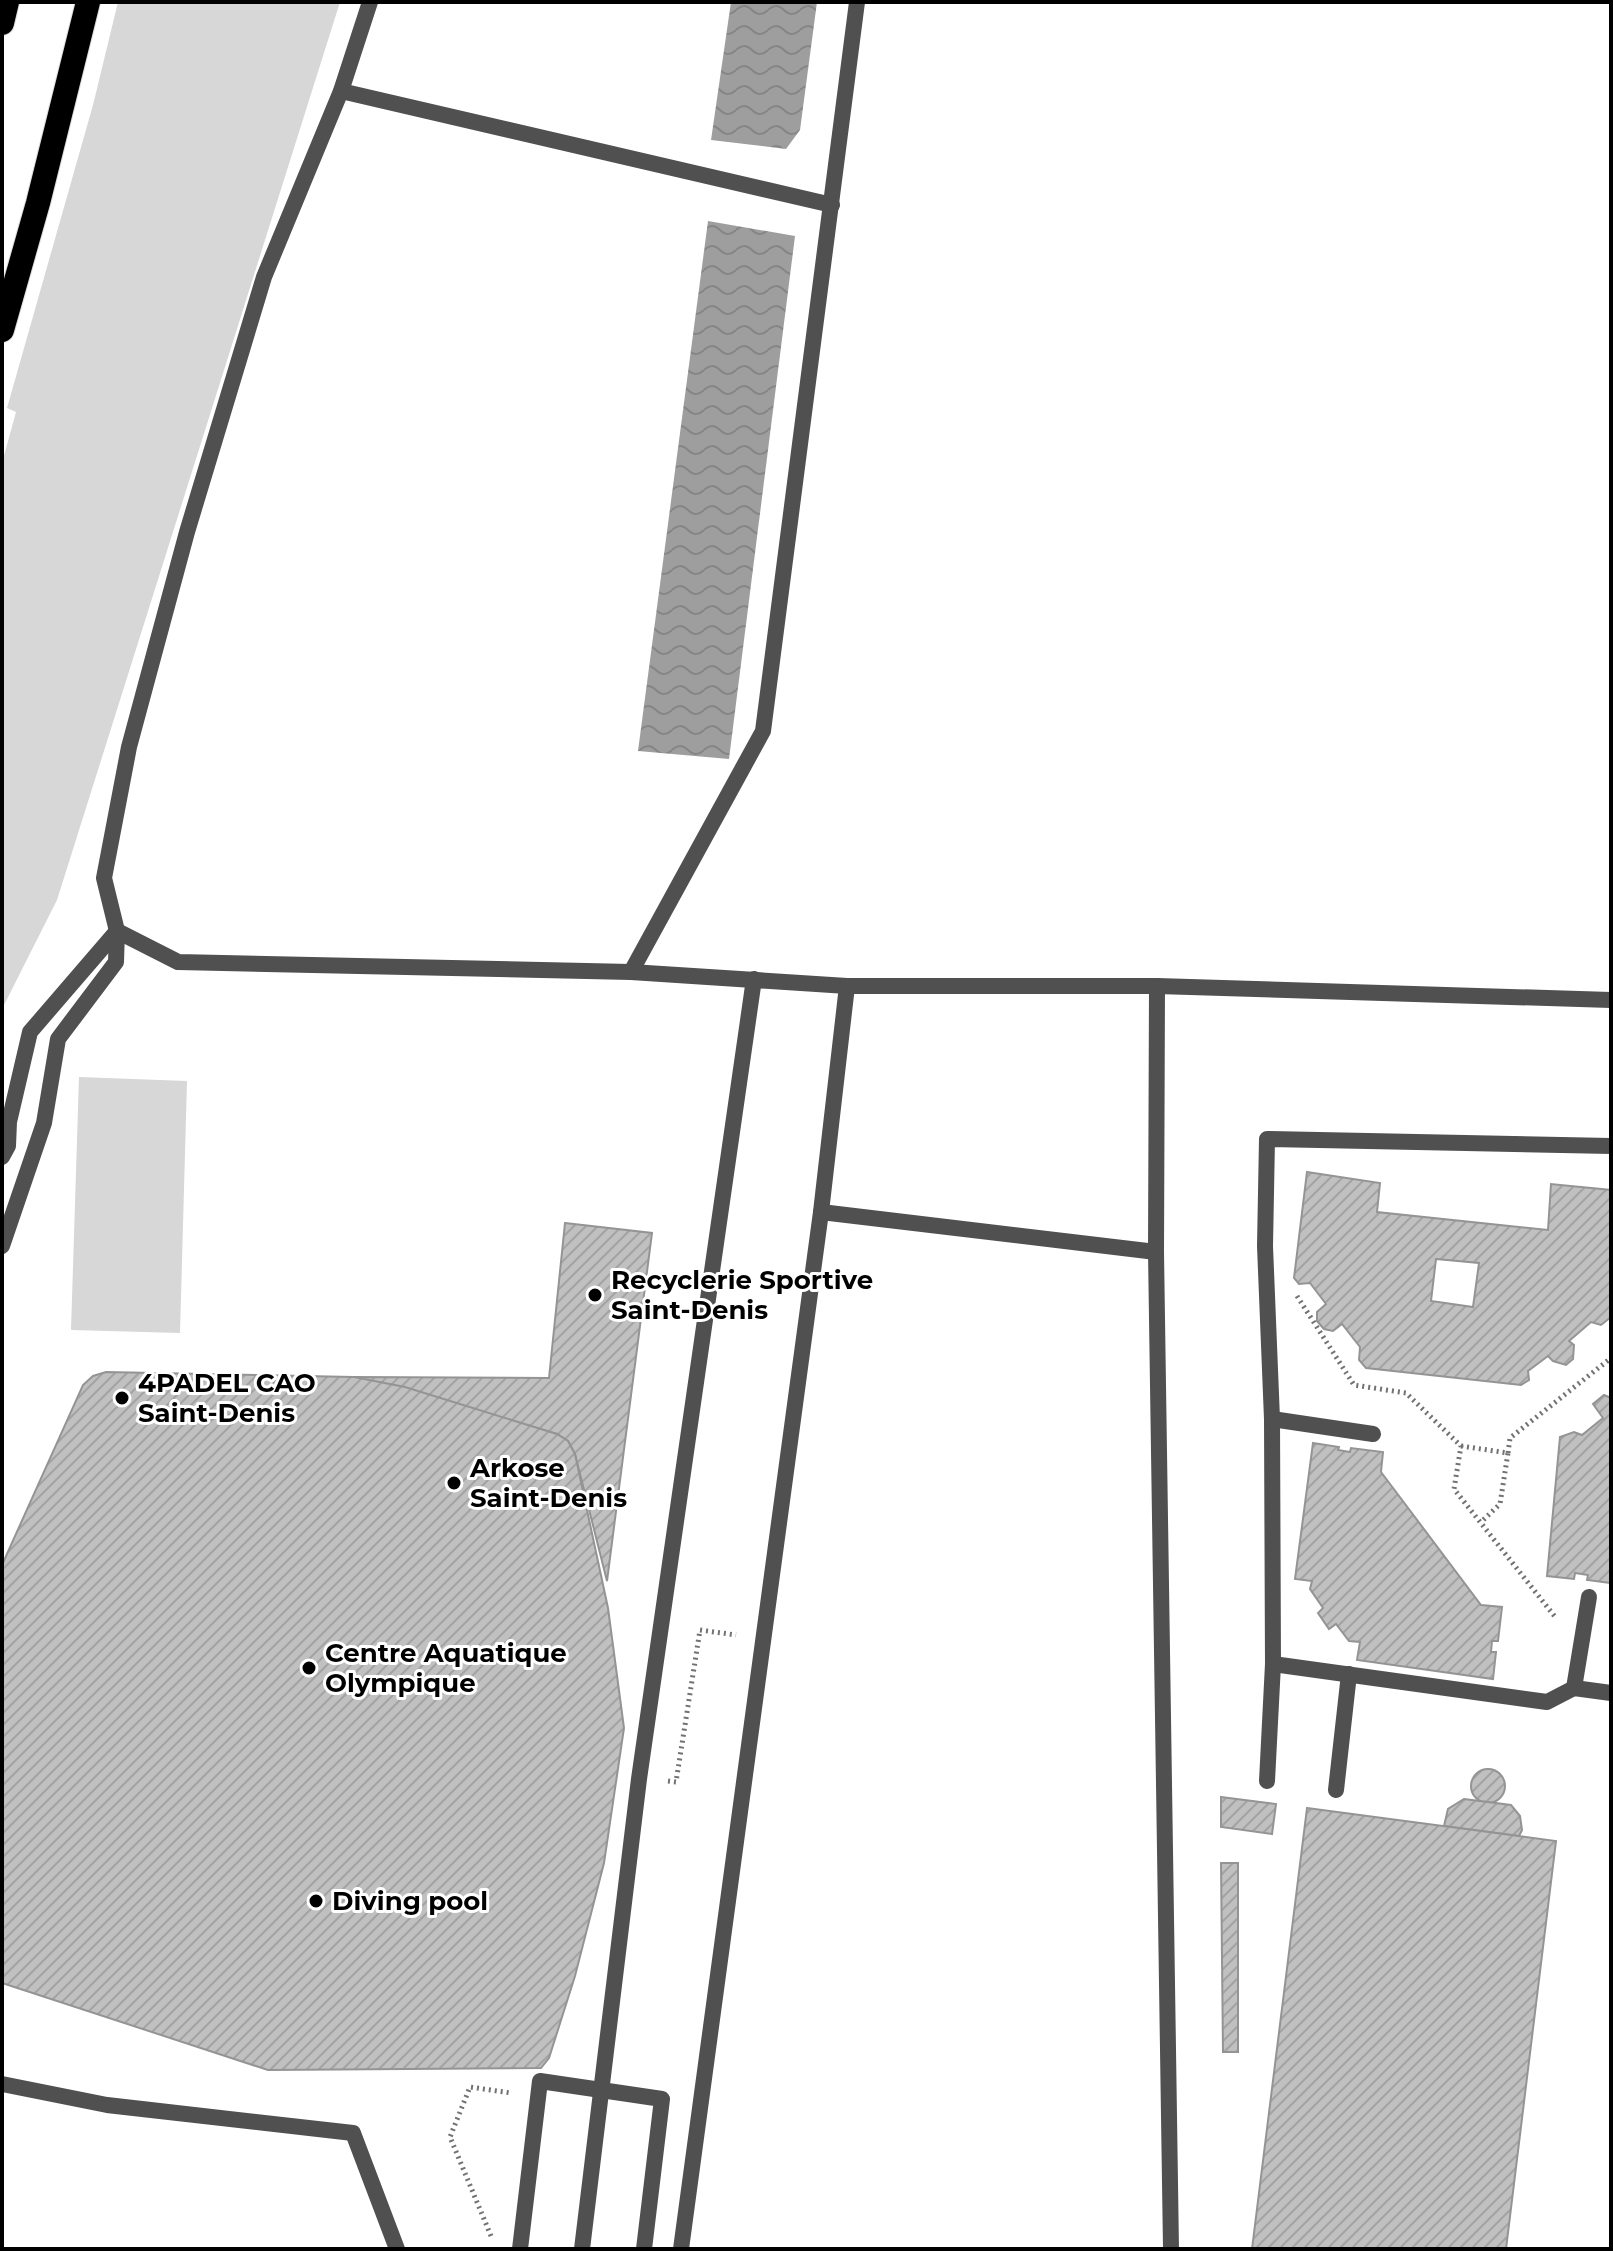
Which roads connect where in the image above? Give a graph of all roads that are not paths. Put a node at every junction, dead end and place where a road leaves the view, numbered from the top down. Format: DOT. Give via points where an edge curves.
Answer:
graph roads {
  1 [pos="7,2"];
  2 [pos="88,2"];
  3 [pos="370,2"];
  4 [pos="857,2"];
  5 [pos="2,23"];
  6 [pos="341,91"];
  7 [pos="832,205"];
  8 [pos="2,330"];
  9 [pos="117,931"];
  10 [pos="631,972"];
  11 [pos="754,979"];
  12 [pos="847,986"];
  13 [pos="1157,986"];
  14 [pos="1611,1000"];
  15 [pos="1611,1146"];
  16 [pos="2,1157"];
  17 [pos="821,1212"];
  18 [pos="2,1246"];
  19 [pos="1156,1252"];
  20 [pos="1272,1419"];
  21 [pos="1373,1434"];
  22 [pos="1589,1597"];
  23 [pos="1273,1664"];
  24 [pos="1349,1674"];
  25 [pos="1574,1688"];
  26 [pos="1611,1693"];
  27 [pos="1267,1781"];
  28 [pos="1336,1790"];
  29 [pos="2,2084"];
  30 [pos="601,2090"];
  31 [pos="397,2249"];
  32 [pos="520,2249"];
  33 [pos="582,2249"];
  34 [pos="644,2249"];
  35 [pos="681,2249"];
  36 [pos="1171,2249"];
  1 -- 5 [label="highway"];
  2 -- 8 [label="highway"];
  3 -- 6 [label="street"];
  4 -- 7 [label="street"];
  6 -- 7 [label="street"];
  6 -- 9 [label="street" via="264,277 133,731 104,878"];
  7 -- 10 [label="street" via="763,731"];
  9 -- 10 [label="street" via="178,962"];
  9 -- 16 [label="street" via="30,1032"];
  9 -- 18 [label="street" via="116,962 58,1039 44,1123"];
  10 -- 11 [label="street"];
  11 -- 12 [label="street"];
  11 -- 30 [label="street" via="639,1779"];
  12 -- 13 [label="street"];
  12 -- 17 [label="street"];
  13 -- 14 [label="street"];
  13 -- 19 [label="street"];
  15 -- 20 [label="street" via="1267,1139"];
  17 -- 19 [label="street"];
  17 -- 35 [label="street"];
  19 -- 36 [label="street"];
  20 -- 21 [label="street"];
  20 -- 23 [label="street"];
  22 -- 25 [label="street"];
  23 -- 24 [label="street"];
  23 -- 27 [label="street"];
  24 -- 25 [label="street" via="1547,1702"];
  24 -- 28 [label="street"];
  25 -- 26 [label="street"];
  29 -- 31 [label="street" via="107,2105 353,2133"];
  30 -- 32 [label="street" via="540,2081"];
  30 -- 33 [label="street"];
  30 -- 34 [label="street" via="662,2099"];
}
